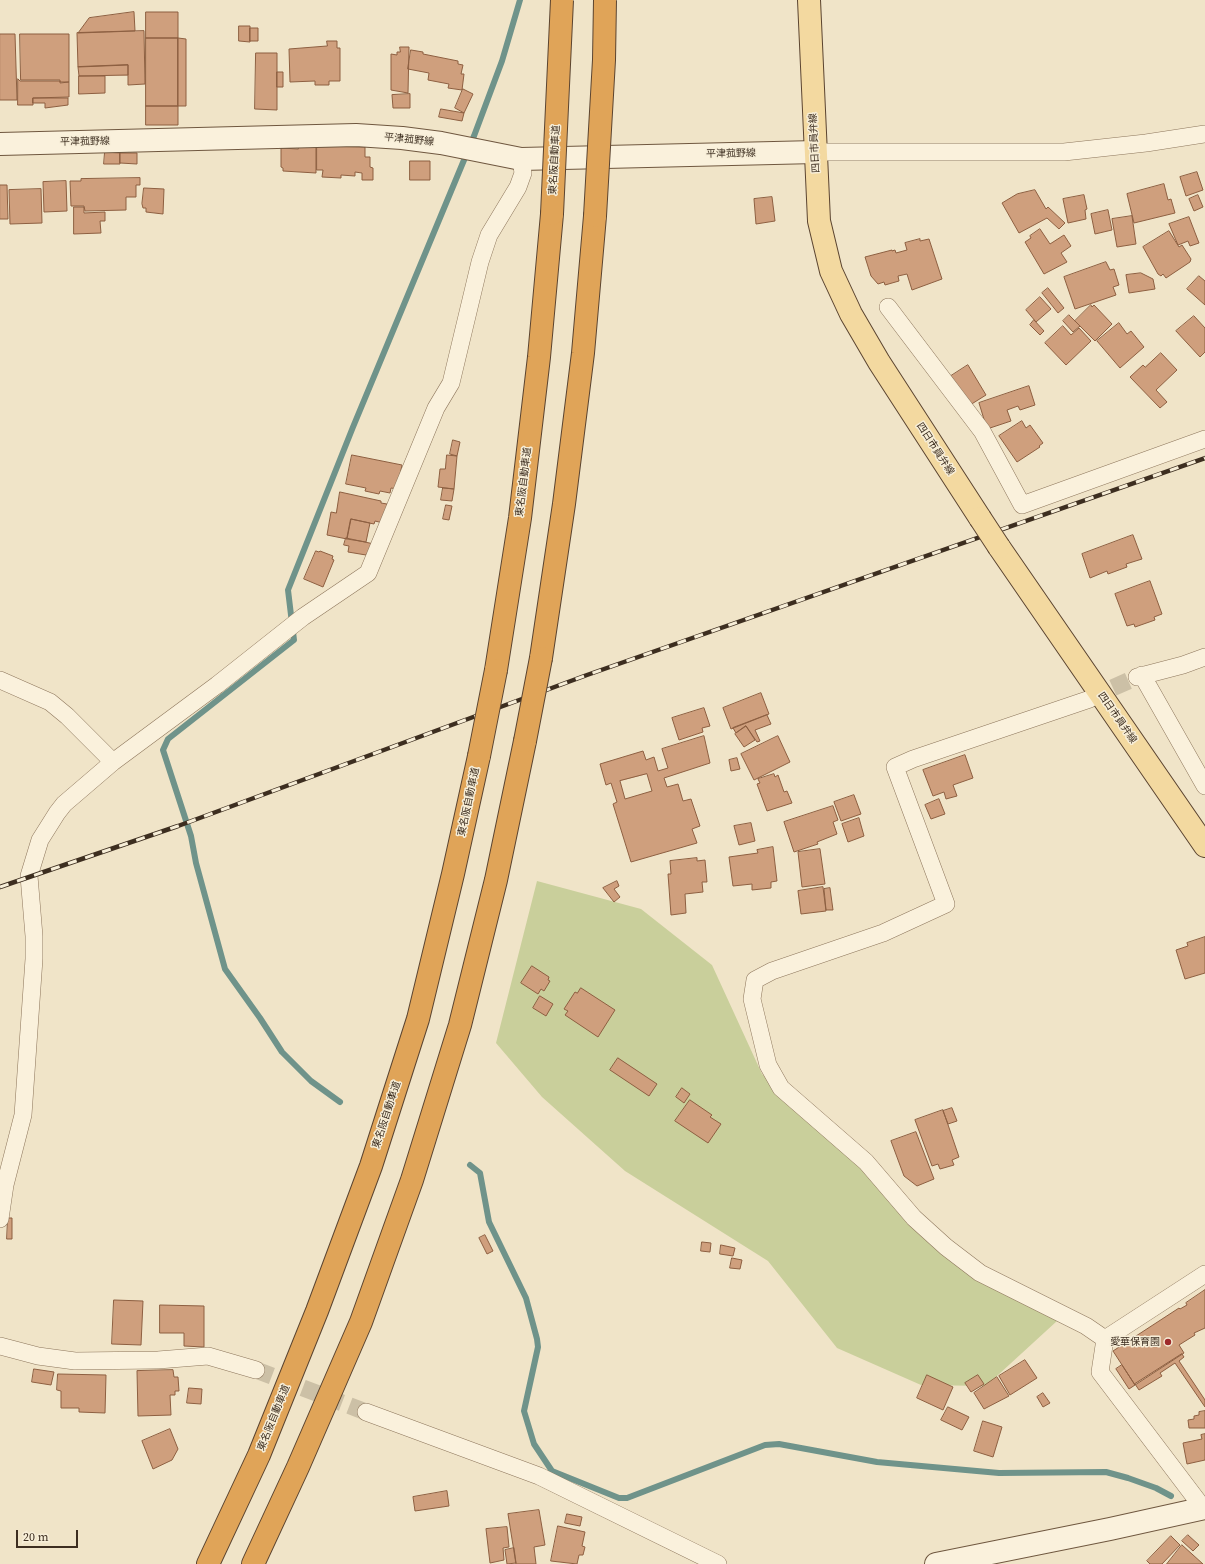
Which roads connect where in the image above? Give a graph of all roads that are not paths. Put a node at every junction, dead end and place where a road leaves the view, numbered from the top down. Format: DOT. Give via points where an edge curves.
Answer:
graph roads {
  1 [pos="562,0"];
  2 [pos="605,0"];
  3 [pos="809,0"];
  4 [pos="1205,134"];
  5 [pos="0,144"];
  6 [pos="816,152"];
  7 [pos="521,159"];
  8 [pos="888,307"];
  9 [pos="1205,439"];
  10 [pos="1205,657"];
  11 [pos="0,680"];
  12 [pos="1090,698"];
  13 [pos="112,762"];
  14 [pos="1205,786"];
  15 [pos="1205,846"];
  16 [pos="0,1219"];
  17 [pos="1205,1274"];
  18 [pos="1106,1339"];
  19 [pos="0,1346"];
  20 [pos="256,1370"];
  21 [pos="366,1412"];
  22 [pos="1204,1508"];
  23 [pos="208,1564"];
  24 [pos="253,1564"];
  25 [pos="718,1564"];
  26 [pos="936,1564"];
  1 -- 23 [label="highway, 東名阪自動車道, bridge" via="552,214 520,518 496,670 453,874 418,1018 371,1166 317,1311 259,1455"];
  2 -- 24 [label="highway, bridge" via="604,60 594,216 581,368 541,658 496,880 460,1025 412,1180 361,1322"];
  3 -- 6 [label="main road, 四日市員弁線"];
  4 -- 6 [label="street" via="1064,152"];
  5 -- 7 [label="main road, 平津菰野線" via="356,136 441,143"];
  6 -- 7 [label="main road, 平津菰野線"];
  6 -- 15 [label="main road, 四日市員弁線, bridge" via="819,220 831,271 851,314 879,362 999,547"];
  7 -- 13 [label="street" via="522,173 518,187 489,235 480,262 451,383 436,408 368,572 303,617"];
  8 -- 9 [label="street" via="982,431 1022,505"];
  10 -- 14 [label="street" via="1139,676"];
  11 -- 13 [label="street" via="50,702"];
  12 -- 18 [label="street" via="913,759 895,768 946,904 883,933 772,971 755,980 752,999 768,1065 781,1088 866,1162 914,1218 980,1273 1086,1326"];
  13 -- 16 [label="street" via="60,808 48,824 29,876 34,959 23,1115 5,1185"];
  17 -- 18 [label="street"];
  18 -- 22 [label="street" via="1100,1372"];
  19 -- 20 [label="street" via="38,1356 75,1361 158,1360 208,1356"];
  21 -- 25 [label="street" via="539,1476"];
  22 -- 26 [label="main road"];
}
